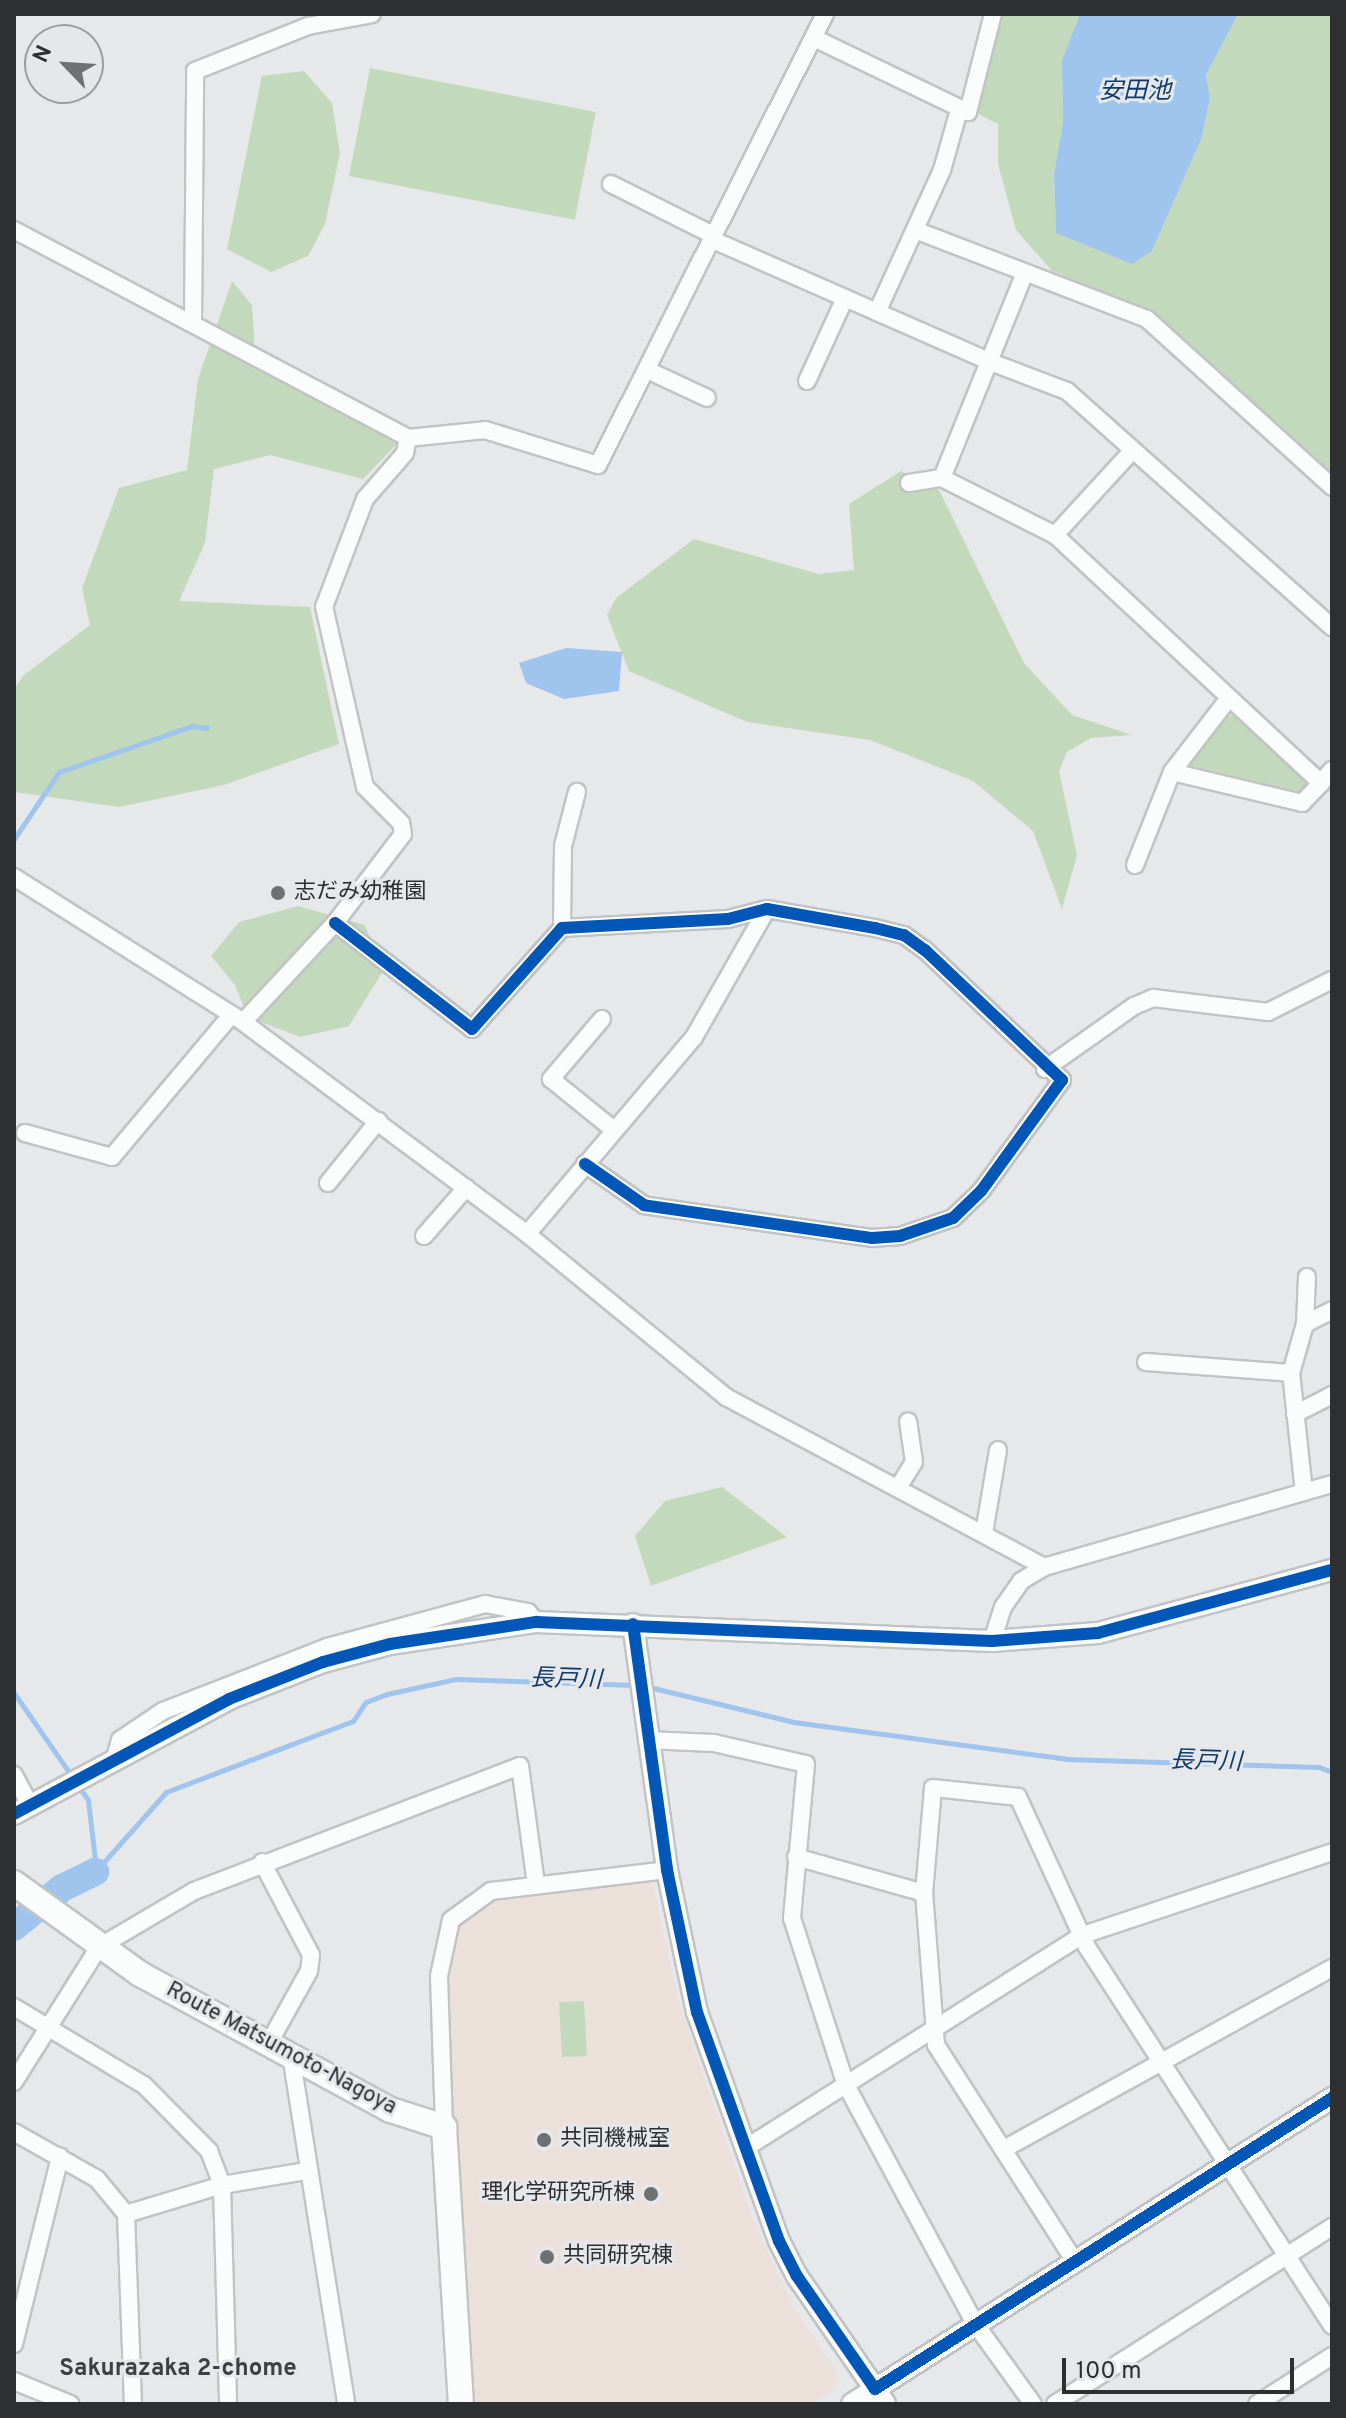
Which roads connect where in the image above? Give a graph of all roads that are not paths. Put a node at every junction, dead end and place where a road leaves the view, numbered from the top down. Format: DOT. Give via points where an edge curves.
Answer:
graph roads {
  1 [pos="372,14"];
  2 [pos="825,14"];
  3 [pos="993,14"];
  4 [pos="308,20"];
  5 [pos="814,38"];
  6 [pos="959,110"];
  7 [pos="611,184"];
  8 [pos="915,230"];
  9 [pos="16,235"];
  10 [pos="714,238"];
  11 [pos="1024,275"];
  12 [pos="845,298"];
  13 [pos="877,312"];
  14 [pos="193,321"];
  15 [pos="988,361"];
  16 [pos="647,370"];
  17 [pos="807,381"];
  18 [pos="707,398"];
  19 [pos="408,438"];
  20 [pos="1133,450"];
  21 [pos="942,478"];
  22 [pos="909,483"];
  23 [pos="1332,487"];
  24 [pos="1055,535"];
  25 [pos="1332,627"];
  26 [pos="1229,698"];
  27 [pos="1172,772"];
  28 [pos="1326,777"];
  29 [pos="577,792"];
  30 [pos="1135,865"];
  31 [pos="14,877"];
  32 [pos="767,909"];
  33 [pos="335,923"];
  34 [pos="562,928"];
  35 [pos="1332,980"];
  36 [pos="237,1018"];
  37 [pos="602,1019"];
  38 [pos="1045,1069"];
  39 [pos="378,1121"];
  40 [pos="614,1130"];
  41 [pos="25,1133"];
  42 [pos="585,1164"];
  43 [pos="328,1183"];
  44 [pos="466,1188"];
  45 [pos="527,1234"];
  46 [pos="424,1236"];
  47 [pos="1307,1277"];
  48 [pos="1332,1310"];
  49 [pos="1305,1324"];
  50 [pos="1146,1362"];
  51 [pos="1291,1373"];
  52 [pos="1332,1395"];
  53 [pos="1295,1414"];
  54 [pos="908,1421"];
  55 [pos="998,1450"];
  56 [pos="1332,1484"];
  57 [pos="899,1486"];
  58 [pos="1304,1492"];
  59 [pos="984,1533"];
  60 [pos="1044,1567"];
  61 [pos="1332,1570"];
  62 [pos="633,1624"];
  63 [pos="992,1641"];
  64 [pos="647,1740"];
  65 [pos="14,1775"];
  66 [pos="21,1808"];
  67 [pos="1332,1852"];
  68 [pos="796,1857"];
  69 [pos="262,1862"];
  70 [pos="667,1870"];
  71 [pos="14,1884"];
  72 [pos="536,1884"];
  73 [pos="924,1893"];
  74 [pos="1083,1935"];
  75 [pos="99,1947"];
  76 [pos="1332,1968"];
  77 [pos="14,2007"];
  78 [pos="48,2028"];
  79 [pos="932,2029"];
  80 [pos="269,2043"];
  81 [pos="291,2055"];
  82 [pos="1162,2058"];
  83 [pos="14,2082"];
  84 [pos="846,2085"];
  85 [pos="1332,2098"];
  86 [pos="444,2127"];
  87 [pos="14,2132"];
  88 [pos="744,2149"];
  89 [pos="1004,2149"];
  90 [pos="60,2157"];
  91 [pos="1228,2165"];
  92 [pos="307,2171"];
  93 [pos="222,2185"];
  94 [pos="126,2214"];
  95 [pos="1332,2227"];
  96 [pos="1285,2256"];
  97 [pos="1074,2260"];
  98 [pos="976,2325"];
  99 [pos="1332,2326"];
  100 [pos="14,2344"];
  101 [pos="1332,2356"];
  102 [pos="14,2381"];
  103 [pos="880,2397"];
  104 [pos="70,2404"];
  105 [pos="133,2404"];
  106 [pos="228,2404"];
  107 [pos="346,2404"];
  108 [pos="461,2404"];
  109 [pos="852,2404"];
  110 [pos="1033,2404"];
  111 [pos="1055,2404"];
  112 [pos="1257,2404"];
  1 -- 4 [label="street"];
  2 -- 5 [label="street"];
  3 -- 6 [label="street" via="968,112"];
  4 -- 14 [label="street" via="195,71"];
  5 -- 6 [label="street"];
  5 -- 10 [label="street"];
  6 -- 8 [label="street" via="942,170"];
  7 -- 10 [label="street"];
  8 -- 11 [label="street"];
  8 -- 13 [label="street"];
  9 -- 14 [label="street"];
  10 -- 12 [label="street"];
  10 -- 16 [label="street"];
  11 -- 15 [label="street"];
  11 -- 23 [label="street" via="1147,319"];
  12 -- 13 [label="street"];
  12 -- 17 [label="street"];
  13 -- 15 [label="street"];
  14 -- 19 [label="street"];
  15 -- 20 [label="street" via="1067,391"];
  15 -- 21 [label="street"];
  16 -- 18 [label="street"];
  16 -- 19 [label="street" via="598,465 485,430"];
  19 -- 33 [label="street" via="405,453 365,499 324,607 365,787 401,823 403,834"];
  20 -- 24 [label="street"];
  20 -- 25 [label="street"];
  21 -- 22 [label="street"];
  21 -- 24 [label="street"];
  24 -- 26 [label="street"];
  26 -- 27 [label="street"];
  26 -- 28 [label="street"];
  27 -- 28 [label="street" via="1302,803"];
  27 -- 30 [label="street"];
  29 -- 34 [label="street" via="563,846"];
  31 -- 36 [label="street"];
  32 -- 34 [label="street" via="728,919"];
  32 -- 38 [label="street" via="904,935"];
  32 -- 40 [label="street" via="694,1037"];
  33 -- 34 [label="street" via="472,1029"];
  33 -- 36 [label="street"];
  35 -- 38 [label="street" via="1268,1012 1153,998"];
  36 -- 39 [label="street"];
  36 -- 41 [label="street" via="112,1157"];
  37 -- 40 [label="street" via="551,1079"];
  38 -- 42 [label="street" via="1062,1080 981,1191 953,1218 900,1236 857,1236 644,1205"];
  39 -- 43 [label="street"];
  39 -- 44 [label="street"];
  40 -- 42 [label="street"];
  42 -- 45 [label="street"];
  44 -- 45 [label="street"];
  44 -- 46 [label="street"];
  45 -- 57 [label="street" via="726,1397"];
  47 -- 49 [label="street"];
  48 -- 49 [label="street"];
  49 -- 51 [label="street"];
  50 -- 51 [label="street"];
  51 -- 53 [label="street"];
  52 -- 53 [label="street"];
  53 -- 58 [label="street"];
  54 -- 57 [label="street" via="914,1462"];
  55 -- 59 [label="street"];
  56 -- 58 [label="street"];
  57 -- 59 [label="street"];
  58 -- 60 [label="street"];
  59 -- 60 [label="street"];
  60 -- 63 [label="street" via="1012,1594"];
  61 -- 63 [label="street" via="1098,1633"];
  62 -- 63 [label="street"];
  62 -- 64 [label="street"];
  62 -- 66 [label="street" via="536,1622 390,1644 323,1662 229,1699"];
  64 -- 68 [label="street" via="714,1743 806,1764"];
  64 -- 70 [label="street"];
  65 -- 66 [label="street"];
  67 -- 74 [label="street"];
  68 -- 73 [label="street"];
  68 -- 84 [label="street" via="792,1918"];
  69 -- 72 [label="street" via="520,1766"];
  69 -- 75 [label="street" via="194,1891"];
  69 -- 80 [label="street" via="311,1955 309,1971"];
  70 -- 72 [label="street"];
  70 -- 88 [label="street" via="697,2012"];
  71 -- 75 [label="main road, Route Matsumoto-Nagoya"];
  72 -- 86 [label="street" via="491,1891 451,1920 439,1976"];
  73 -- 74 [label="street" via="933,1788 1013,1794"];
  73 -- 79 [label="street"];
  74 -- 79 [label="street"];
  74 -- 82 [label="street"];
  75 -- 78 [label="street"];
  75 -- 80 [label="main road, Route Matsumoto-Nagoya"];
  76 -- 82 [label="street"];
  77 -- 78 [label="street"];
  78 -- 83 [label="street"];
  78 -- 93 [label="street" via="144,2085 209,2151"];
  79 -- 84 [label="street"];
  79 -- 89 [label="street" via="936,2045"];
  80 -- 81 [label="main road, Route Matsumoto-Nagoya"];
  81 -- 86 [label="main road, Route Matsumoto-Nagoya" via="391,2110"];
  81 -- 92 [label="street"];
  82 -- 89 [label="street"];
  82 -- 91 [label="street"];
  84 -- 88 [label="street"];
  84 -- 98 [label="street"];
  85 -- 91 [label="street"];
  86 -- 108 [label="main road"];
  87 -- 90 [label="street"];
  88 -- 103 [label="street" via="797,2276"];
  89 -- 97 [label="street"];
  90 -- 94 [label="street" via="97,2179"];
  90 -- 100 [label="street"];
  91 -- 96 [label="street"];
  91 -- 97 [label="street"];
  92 -- 93 [label="street"];
  92 -- 107 [label="street"];
  93 -- 94 [label="street"];
  93 -- 106 [label="street"];
  94 -- 105 [label="street"];
  95 -- 96 [label="street"];
  96 -- 99 [label="street"];
  96 -- 111 [label="street"];
  97 -- 98 [label="street"];
  98 -- 103 [label="street"];
  98 -- 110 [label="street"];
  101 -- 112 [label="street"];
  102 -- 104 [label="street"];
  103 -- 109 [label="street"];
}
